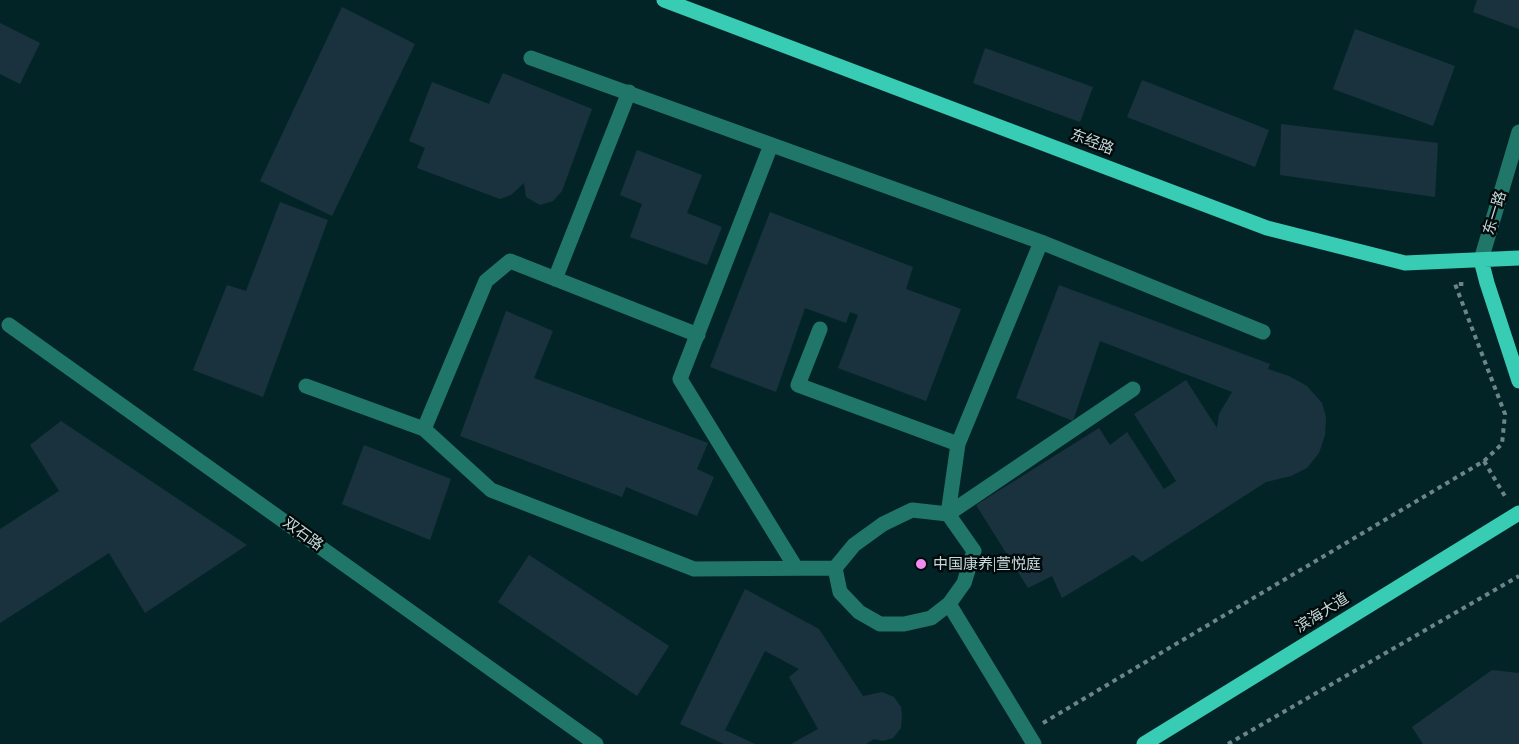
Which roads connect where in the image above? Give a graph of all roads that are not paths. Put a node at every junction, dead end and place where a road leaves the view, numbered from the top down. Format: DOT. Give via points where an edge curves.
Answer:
graph roads {
  1 [pos="664,0"];
  2 [pos="531,58"];
  3 [pos="629,92"];
  4 [pos="1519,132"];
  5 [pos="771,145"];
  6 [pos="1041,242"];
  7 [pos="1519,258"];
  8 [pos="1481,260"];
  9 [pos="555,279"];
  10 [pos="9,325"];
  11 [pos="820,329"];
  12 [pos="1263,332"];
  13 [pos="698,335"];
  14 [pos="1519,381"];
  15 [pos="306,386"];
  16 [pos="1133,390"];
  17 [pos="424,429"];
  18 [pos="958,444"];
  19 [pos="948,514"];
  20 [pos="1518,514"];
  21 [pos="796,568"];
  22 [pos="835,568"];
  23 [pos="950,604"];
  24 [pos="1031,738"];
  25 [pos="596,744"];
  26 [pos="1144,744"];
  1 -- 8 [label="main road, 东经路" via="1267,228 1405,263"];
  2 -- 3 [label="street"];
  3 -- 5 [label="street"];
  3 -- 9 [label="street"];
  4 -- 8 [label="street, 东一路"];
  5 -- 6 [label="street"];
  5 -- 13 [label="street"];
  6 -- 12 [label="street"];
  6 -- 18 [label="street"];
  7 -- 8 [label="main road, 东经路"];
  8 -- 14 [label="main road"];
  9 -- 13 [label="street"];
  9 -- 17 [label="street" via="510,261 486,281"];
  10 -- 25 [label="street, 双石路"];
  11 -- 18 [label="street" via="798,385"];
  13 -- 21 [label="street" via="680,379"];
  15 -- 17 [label="street"];
  16 -- 19 [label="street"];
  17 -- 21 [label="street" via="491,490 694,569"];
  18 -- 19 [label="street"];
  19 -- 22 [label="street" via="912,510 854,544"];
  19 -- 23 [label="street" via="974,551 964,583"];
  20 -- 26 [label="main road, 滨海大道"];
  21 -- 22 [label="street"];
  22 -- 23 [label="street" via="840,592 859,612 880,624 931,618"];
  23 -- 24 [label="street"];
}
